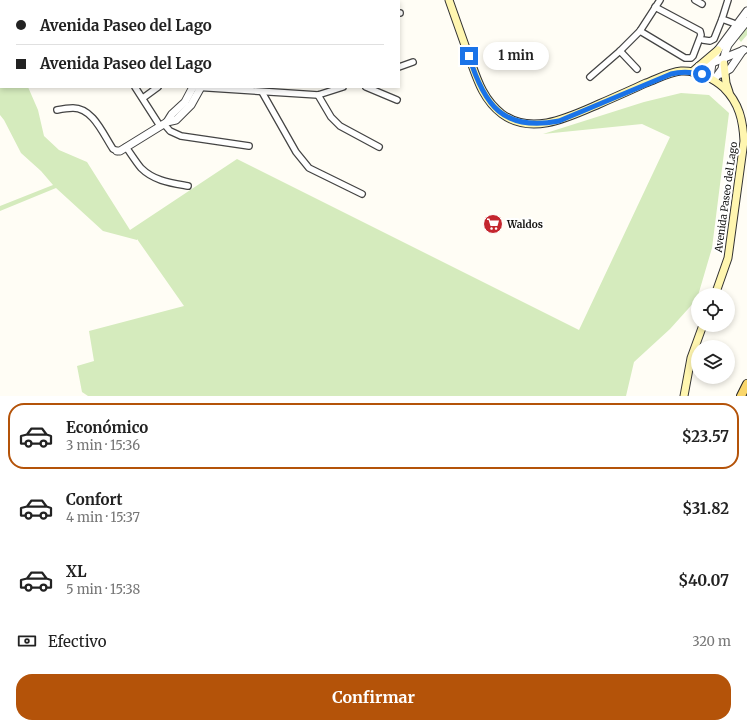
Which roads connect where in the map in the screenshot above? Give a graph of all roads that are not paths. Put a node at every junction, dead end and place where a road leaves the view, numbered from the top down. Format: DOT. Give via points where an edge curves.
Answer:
graph roads {
  1 [pos="449,0"];
  2 [pos="660,0"];
  3 [pos="696,0"];
  4 [pos="728,0"];
  5 [pos="702,4"];
  6 [pos="655,7"];
  7 [pos="747,11"];
  8 [pos="722,19"];
  9 [pos="747,21"];
  10 [pos="738,28"];
  11 [pos="640,31"];
  12 [pos="703,40"];
  13 [pos="728,45"];
  14 [pos="718,50"];
  15 [pos="620,51"];
  16 [pos="737,53"];
  17 [pos="724,61"];
  18 [pos="413,62"];
  19 [pos="712,63"];
  20 [pos="698,66"];
  21 [pos="400,67"];
  22 [pos="637,69"];
  23 [pos="692,72"];
  24 [pos="717,76"];
  25 [pos="590,77"];
  26 [pos="136,88"];
  27 [pos="157,88"];
  28 [pos="197,88"];
  29 [pos="233,88"];
  30 [pos="280,88"];
  31 [pos="340,88"];
  32 [pos="368,88"];
  33 [pos="262,92"];
  34 [pos="277,93"];
  35 [pos="730,94"];
  36 [pos="318,95"];
  37 [pos="143,98"];
  38 [pos="397,100"];
  39 [pos="57,110"];
  40 [pos="163,124"];
  41 [pos="249,146"];
  42 [pos="126,147"];
  43 [pos="378,147"];
  44 [pos="116,151"];
  45 [pos="188,186"];
  46 [pos="362,194"];
  47 [pos="717,288"];
  48 [pos="701,332"];
  49 [pos="747,384"];
  50 [pos="684,396"];
  51 [pos="741,396"];
  1 -- 23 [label="main road, Avenida Paseo del Lago" via="479,86 489,102 514,121 540,124 559,121 671,74 680,71"];
  2 -- 6 [label="street"];
  3 -- 5 [label="street"];
  4 -- 8 [label="street"];
  6 -- 11 [label="street"];
  6 -- 11 [label="street" via="700,31 701,35 693,56 685,58"];
  7 -- 10 [label="street"];
  8 -- 10 [label="street"];
  8 -- 12 [label="street" via="714,39"];
  9 -- 10 [label="street"];
  10 -- 13 [label="street"];
  10 -- 14 [label="street"];
  11 -- 15 [label="street"];
  13 -- 16 [label="street"];
  13 -- 17 [label="street"];
  14 -- 19 [label="street"];
  14 -- 20 [label="main road"];
  15 -- 22 [label="street"];
  15 -- 25 [label="street"];
  16 -- 17 [label="street"];
  16 -- 24 [label="street" via="744,50 730,69"];
  17 -- 19 [label="street"];
  17 -- 24 [label="main road"];
  18 -- 21 [label="street"];
  19 -- 20 [label="street"];
  19 -- 24 [label="street"];
  20 -- 23 [label="main road"];
  23 -- 24 [label="main road, Avenida Paseo del Lago"];
  24 -- 35 [label="main road, Avenida Paseo del Lago"];
  24 -- 35 [label="main road"];
  26 -- 37 [label="street"];
  27 -- 37 [label="street"];
  28 -- 40 [label="street" via="194,101 183,114 176,120"];
  29 -- 33 [label="street"];
  30 -- 34 [label="street"];
  31 -- 36 [label="street"];
  32 -- 38 [label="street"];
  33 -- 34 [label="street"];
  33 -- 46 [label="street" via="302,161 309,168"];
  34 -- 36 [label="street"];
  35 -- 47 [label="main road, Avenida Paseo del Lago" via="740,112 744,140 728,258"];
  36 -- 43 [label="street" via="340,126"];
  37 -- 40 [label="street"];
  39 -- 44 [label="street" via="71,108 91,115"];
  40 -- 41 [label="street" via="181,136"];
  40 -- 42 [label="street"];
  42 -- 44 [label="street"];
  42 -- 45 [label="street" via="142,168 156,179"];
  48 -- 50 [label="main road" via="691,358"];
  49 -- 51 [label="main road"];
}
